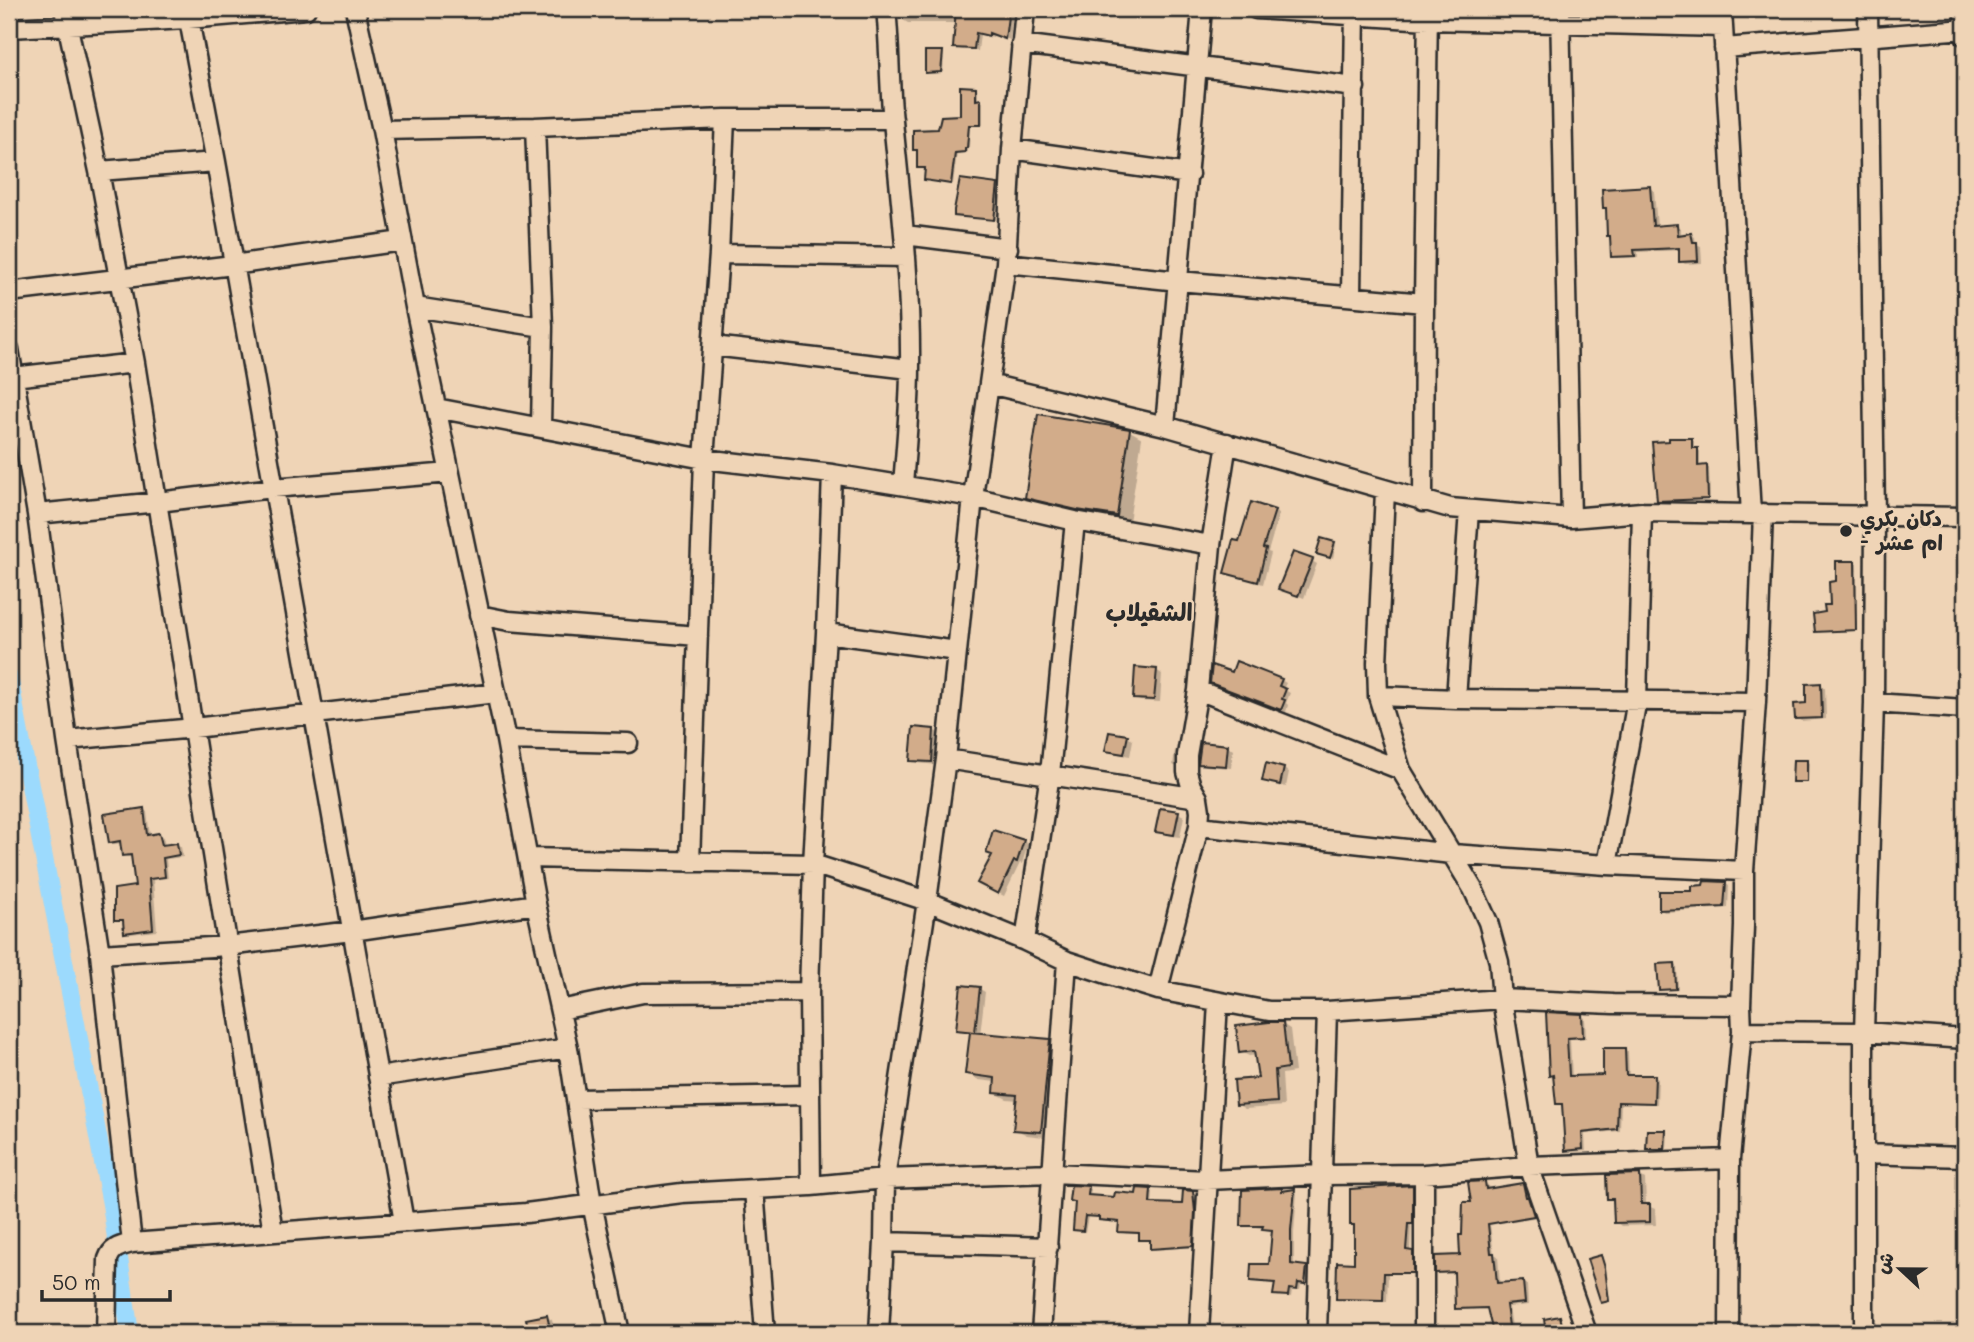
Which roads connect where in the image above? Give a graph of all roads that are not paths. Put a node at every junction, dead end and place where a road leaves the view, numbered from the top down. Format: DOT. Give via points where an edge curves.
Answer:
graph roads {
  1 [pos="306,9"];
  2 [pos="355,9"];
  3 [pos="886,9"];
  4 [pos="1025,9"];
  5 [pos="1202,9"];
  6 [pos="1256,9"];
  7 [pos="1722,9"];
  8 [pos="1868,9"];
  9 [pos="1964,9"];
  10 [pos="1355,13"];
  11 [pos="188,14"];
  12 [pos="1428,14"];
  13 [pos="1560,16"];
  14 [pos="65,17"];
  15 [pos="1723,27"];
  16 [pos="9,28"];
  17 [pos="1965,29"];
  18 [pos="1965,36"];
  19 [pos="1869,37"];
  20 [pos="1021,44"];
  21 [pos="1724,48"];
  22 [pos="1198,67"];
  23 [pos="1354,87"];
  24 [pos="724,119"];
  25 [pos="892,119"];
  26 [pos="535,127"];
  27 [pos="382,130"];
  28 [pos="1012,149"];
  29 [pos="216,162"];
  30 [pos="99,171"];
  31 [pos="1189,174"];
  32 [pos="905,235"];
  33 [pos="402,241"];
  34 [pos="719,254"];
  35 [pos="1007,255"];
  36 [pos="906,257"];
  37 [pos="233,265"];
  38 [pos="120,278"];
  39 [pos="1179,281"];
  40 [pos="9,292"];
  41 [pos="1351,295"];
  42 [pos="1424,303"];
  43 [pos="415,307"];
  44 [pos="542,327"];
  45 [pos="713,346"];
  46 [pos="9,349"];
  47 [pos="135,363"];
  48 [pos="911,369"];
  49 [pos="13,377"];
  50 [pos="989,384"];
  51 [pos="436,408"];
  52 [pos="541,426"];
  53 [pos="1165,426"];
  54 [pos="1227,443"];
  55 [pos="17,455"];
  56 [pos="704,459"];
  57 [pos="450,472"];
  58 [pos="832,474"];
  59 [pos="903,485"];
  60 [pos="273,488"];
  61 [pos="1385,491"];
  62 [pos="973,497"];
  63 [pos="158,502"];
  64 [pos="1423,502"];
  65 [pos="1469,510"];
  66 [pos="1642,512"];
  67 [pos="37,514"];
  68 [pos="1757,514"];
  69 [pos="1875,515"];
  70 [pos="1965,517"];
  71 [pos="1571,518"];
  72 [pos="1075,521"];
  73 [pos="1211,545"];
  74 [pos="479,615"];
  75 [pos="826,633"];
  76 [pos="698,636"];
  77 [pos="957,651"];
  78 [pos="1198,690"];
  79 [pos="496,693"];
  80 [pos="1378,696"];
  81 [pos="1456,699"];
  82 [pos="1637,700"];
  83 [pos="1756,702"];
  84 [pos="1874,704"];
  85 [pos="1965,709"];
  86 [pos="314,714"];
  87 [pos="194,728"];
  88 [pos="67,740"];
  89 [pos="506,740"];
  90 [pos="628,743"];
  91 [pos="946,760"];
  92 [pos="1401,770"];
  93 [pos="1050,774"];
  94 [pos="1198,797"];
  95 [pos="1199,826"];
  96 [pos="1452,854"];
  97 [pos="528,858"];
  98 [pos="690,862"];
  99 [pos="813,864"];
  100 [pos="1607,865"];
  101 [pos="1744,871"];
  102 [pos="927,901"];
  103 [pos="536,904"];
  104 [pos="352,931"];
  105 [pos="1025,942"];
  106 [pos="227,946"];
  107 [pos="100,954"];
  108 [pos="1067,961"];
  109 [pos="1158,990"];
  110 [pos="809,992"];
  111 [pos="1502,999"];
  112 [pos="1218,1002"];
  113 [pos="1741,1005"];
  114 [pos="560,1010"];
  115 [pos="1327,1012"];
  116 [pos="1742,1031"];
  117 [pos="1864,1032"];
  118 [pos="1965,1039"];
  119 [pos="568,1048"];
  120 [pos="378,1077"];
  121 [pos="810,1095"];
  122 [pos="577,1099"];
  123 [pos="1863,1154"];
  124 [pos="1965,1157"];
  125 [pos="1730,1159"];
  126 [pos="1529,1166"];
  127 [pos="1052,1173"];
  128 [pos="1424,1174"];
  129 [pos="1323,1175"];
  130 [pos="885,1179"];
  131 [pos="1207,1180"];
  132 [pos="811,1186"];
  133 [pos="754,1189"];
  134 [pos="592,1204"];
  135 [pos="404,1222"];
  136 [pos="274,1232"];
  137 [pos="884,1242"];
  138 [pos="132,1243"];
  139 [pos="1048,1247"];
  140 [pos="106,1333"];
  141 [pos="620,1333"];
  142 [pos="765,1333"];
  143 [pos="879,1333"];
  144 [pos="1041,1333"];
  145 [pos="1199,1333"];
  146 [pos="1317,1333"];
  147 [pos="1424,1333"];
  148 [pos="1587,1333"];
  149 [pos="1729,1333"];
  150 [pos="1864,1333"];
  1 -- 11 [label="street"];
  2 -- 27 [label="street"];
  3 -- 25 [label="street"];
  4 -- 20 [label="street"];
  5 -- 22 [label="street"];
  6 -- 10 [label="street"];
  7 -- 15 [label="street"];
  8 -- 19 [label="street"];
  9 -- 17 [label="street"];
  10 -- 12 [label="street"];
  10 -- 23 [label="street"];
  11 -- 14 [label="street"];
  11 -- 29 [label="street"];
  12 -- 13 [label="street"];
  12 -- 42 [label="street"];
  13 -- 15 [label="street"];
  13 -- 71 [label="street"];
  14 -- 16 [label="street"];
  14 -- 30 [label="street"];
  15 -- 21 [label="street"];
  17 -- 18 [label="street"];
  17 -- 19 [label="street"];
  19 -- 21 [label="street"];
  19 -- 69 [label="street"];
  20 -- 22 [label="street"];
  20 -- 28 [label="street"];
  21 -- 68 [label="street"];
  22 -- 23 [label="street"];
  22 -- 31 [label="street"];
  23 -- 41 [label="street"];
  24 -- 25 [label="street"];
  24 -- 26 [label="street"];
  24 -- 34 [label="street"];
  25 -- 32 [label="street"];
  26 -- 27 [label="street"];
  26 -- 44 [label="street"];
  27 -- 33 [label="street"];
  28 -- 31 [label="street"];
  28 -- 35 [label="street"];
  29 -- 30 [label="street"];
  29 -- 37 [label="street"];
  30 -- 38 [label="street"];
  31 -- 39 [label="street"];
  32 -- 35 [label="street"];
  32 -- 36 [label="street"];
  33 -- 37 [label="street"];
  33 -- 43 [label="street"];
  34 -- 36 [label="street"];
  34 -- 45 [label="street"];
  35 -- 39 [label="street"];
  35 -- 50 [label="street"];
  36 -- 48 [label="street"];
  37 -- 38 [label="street"];
  37 -- 60 [label="street"];
  38 -- 40 [label="street"];
  38 -- 47 [label="street"];
  39 -- 41 [label="street"];
  39 -- 53 [label="street"];
  41 -- 42 [label="street"];
  42 -- 64 [label="street"];
  43 -- 44 [label="street"];
  43 -- 51 [label="street"];
  44 -- 52 [label="street"];
  45 -- 48 [label="street"];
  45 -- 56 [label="street"];
  46 -- 49 [label="street"];
  47 -- 49 [label="street"];
  47 -- 63 [label="street"];
  48 -- 59 [label="street"];
  49 -- 55 [label="street"];
  50 -- 53 [label="street"];
  50 -- 62 [label="street"];
  51 -- 52 [label="street"];
  51 -- 57 [label="street"];
  52 -- 56 [label="street"];
  53 -- 54 [label="street"];
  54 -- 61 [label="street"];
  54 -- 73 [label="street"];
  55 -- 67 [label="street"];
  56 -- 58 [label="street"];
  56 -- 76 [label="street"];
  57 -- 60 [label="street"];
  57 -- 74 [label="street"];
  58 -- 59 [label="street"];
  58 -- 75 [label="street"];
  59 -- 62 [label="street"];
  60 -- 63 [label="street"];
  60 -- 86 [label="street"];
  61 -- 64 [label="street"];
  61 -- 80 [label="street"];
  62 -- 72 [label="street"];
  62 -- 77 [label="street"];
  63 -- 67 [label="street"];
  63 -- 87 [label="street"];
  64 -- 65 [label="street"];
  65 -- 71 [label="street"];
  65 -- 81 [label="street"];
  66 -- 68 [label="street"];
  66 -- 71 [label="street"];
  66 -- 82 [label="street"];
  67 -- 88 [label="street"];
  68 -- 69 [label="street"];
  68 -- 83 [label="street"];
  69 -- 70 [label="street"];
  69 -- 84 [label="street"];
  72 -- 73 [label="street"];
  72 -- 93 [label="street"];
  73 -- 78 [label="street"];
  74 -- 76 [label="street"];
  74 -- 79 [label="street"];
  75 -- 77 [label="street"];
  75 -- 99 [label="street"];
  76 -- 98 [label="street"];
  77 -- 91 [label="street"];
  78 -- 92 [label="street"];
  78 -- 94 [label="street" via="1187,772"];
  79 -- 86 [label="street"];
  79 -- 89 [label="street"];
  80 -- 81 [label="street"];
  80 -- 92 [label="street"];
  81 -- 82 [label="street"];
  82 -- 83 [label="street"];
  82 -- 100 [label="street"];
  83 -- 101 [label="street"];
  84 -- 85 [label="street"];
  84 -- 117 [label="street"];
  86 -- 87 [label="street"];
  86 -- 104 [label="street"];
  87 -- 88 [label="street"];
  87 -- 106 [label="street"];
  88 -- 107 [label="street"];
  89 -- 90 [label="street"];
  89 -- 97 [label="street"];
  91 -- 93 [label="street"];
  91 -- 102 [label="street"];
  92 -- 96 [label="street"];
  93 -- 94 [label="street"];
  93 -- 105 [label="street"];
  94 -- 95 [label="street"];
  95 -- 96 [label="street"];
  95 -- 109 [label="street"];
  96 -- 100 [label="street"];
  96 -- 111 [label="street" via="1488,922 1499,962"];
  97 -- 98 [label="street"];
  97 -- 103 [label="street"];
  98 -- 99 [label="street"];
  99 -- 102 [label="street"];
  99 -- 110 [label="street"];
  100 -- 101 [label="street"];
  101 -- 113 [label="street"];
  102 -- 105 [label="street"];
  102 -- 130 [label="street"];
  103 -- 104 [label="street"];
  103 -- 114 [label="street"];
  104 -- 106 [label="street"];
  104 -- 120 [label="street"];
  105 -- 108 [label="street"];
  106 -- 107 [label="street"];
  106 -- 136 [label="street"];
  107 -- 138 [label="street"];
  108 -- 109 [label="street"];
  108 -- 127 [label="street"];
  109 -- 112 [label="street"];
  110 -- 114 [label="street" via="643,993"];
  110 -- 121 [label="street"];
  111 -- 113 [label="street"];
  111 -- 115 [label="street"];
  111 -- 126 [label="street"];
  112 -- 115 [label="street" via="1269,1011"];
  112 -- 131 [label="street"];
  113 -- 116 [label="street"];
  114 -- 119 [label="street"];
  115 -- 129 [label="street"];
  116 -- 117 [label="street"];
  116 -- 125 [label="street"];
  117 -- 118 [label="street"];
  117 -- 123 [label="street"];
  119 -- 120 [label="street"];
  119 -- 122 [label="street"];
  120 -- 135 [label="street"];
  121 -- 122 [label="street"];
  121 -- 132 [label="street"];
  122 -- 134 [label="street"];
  123 -- 124 [label="street"];
  123 -- 150 [label="street"];
  125 -- 126 [label="street"];
  125 -- 149 [label="street"];
  126 -- 128 [label="street"];
  126 -- 148 [label="street"];
  127 -- 130 [label="street"];
  127 -- 131 [label="street"];
  127 -- 139 [label="street"];
  128 -- 129 [label="street"];
  128 -- 147 [label="street"];
  129 -- 131 [label="street"];
  129 -- 146 [label="street"];
  130 -- 132 [label="street"];
  130 -- 137 [label="street"];
  131 -- 145 [label="street"];
  132 -- 133 [label="street"];
  133 -- 134 [label="street"];
  133 -- 142 [label="street"];
  134 -- 135 [label="street"];
  134 -- 141 [label="street"];
  135 -- 136 [label="street"];
  136 -- 138 [label="street"];
  137 -- 139 [label="street"];
  137 -- 143 [label="street"];
  138 -- 140 [label="street" via="116,1248 108,1259"];
  139 -- 144 [label="street"];
}
